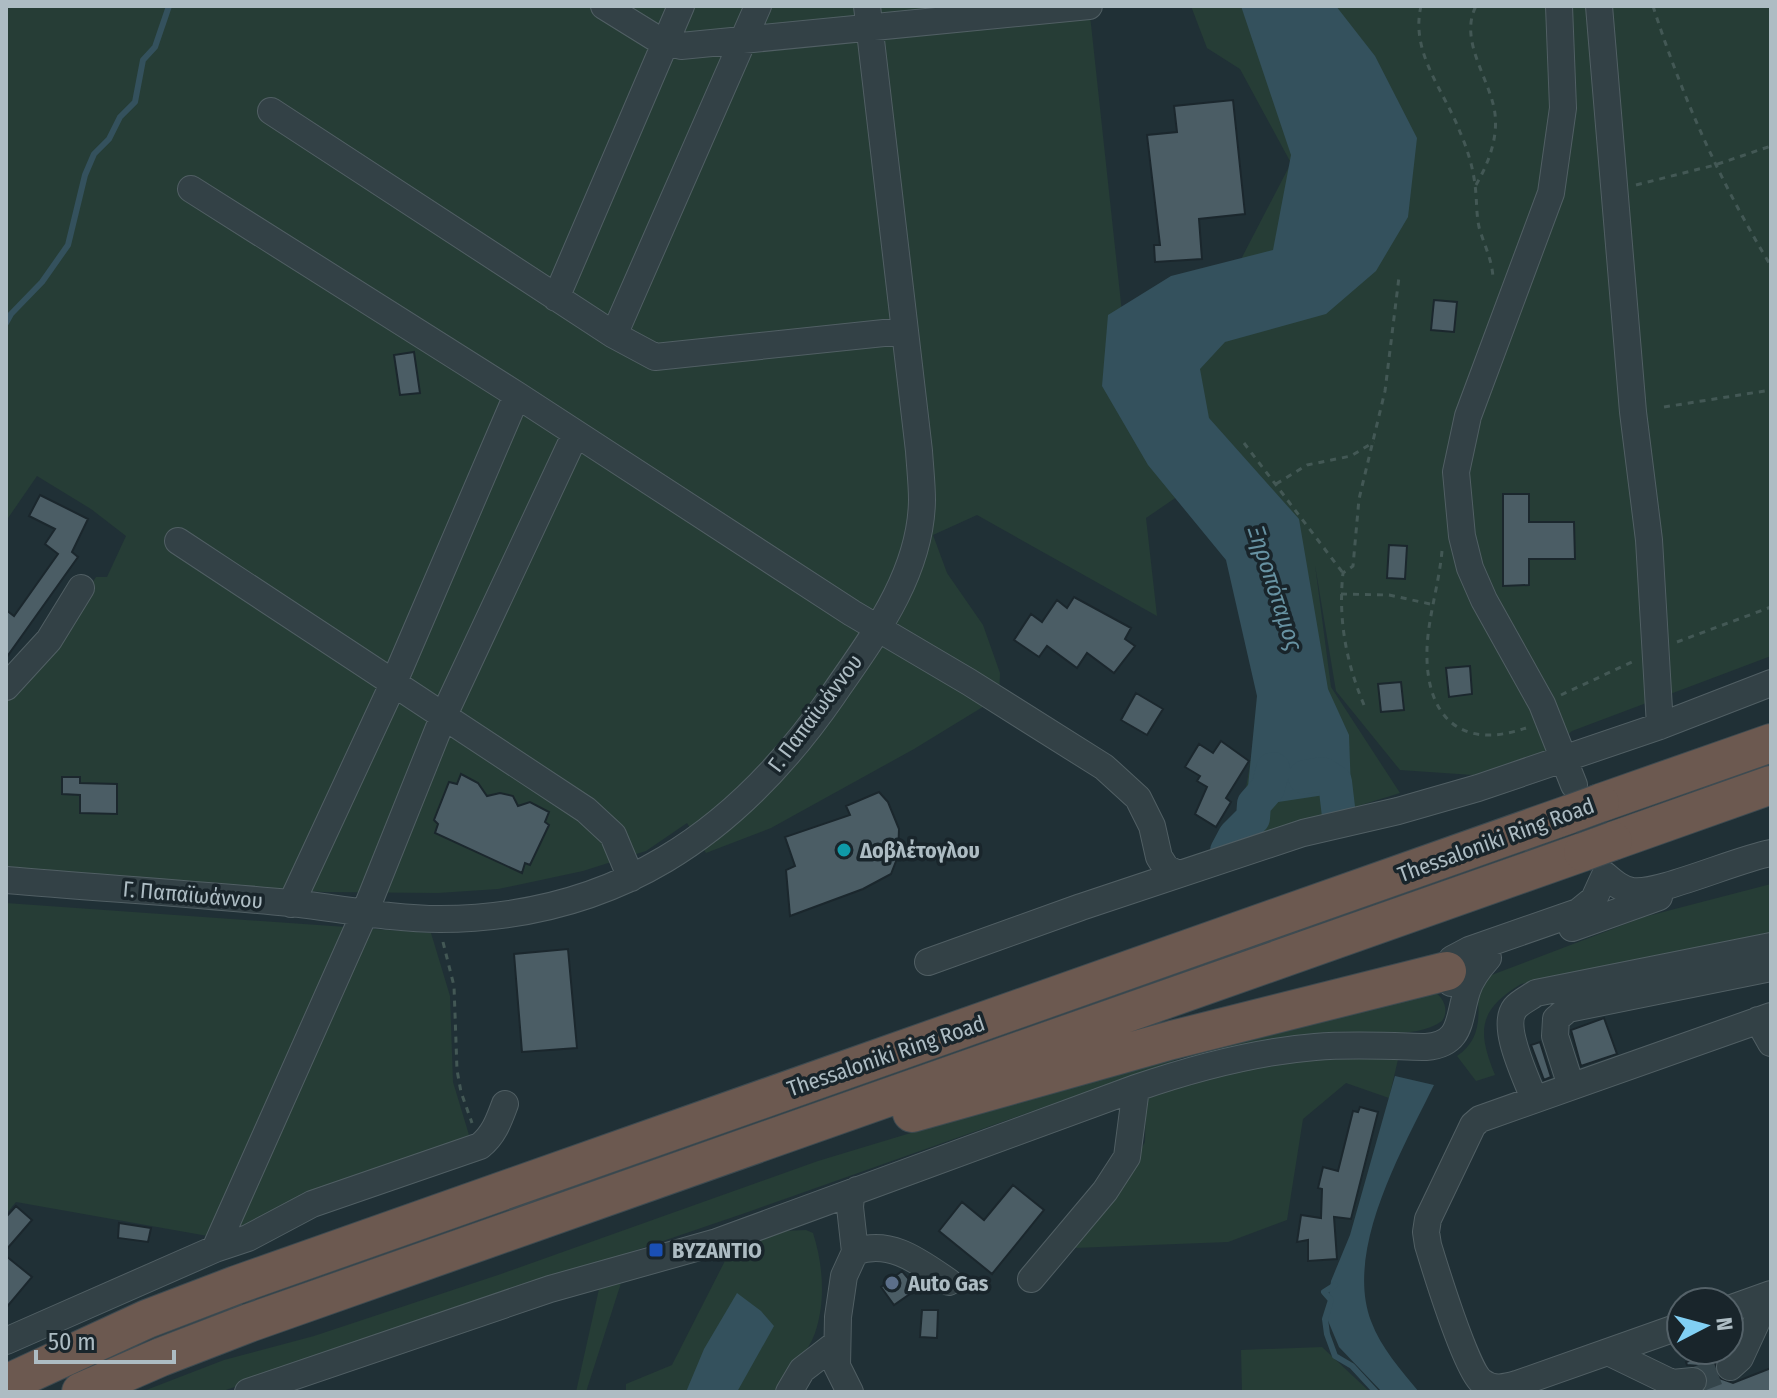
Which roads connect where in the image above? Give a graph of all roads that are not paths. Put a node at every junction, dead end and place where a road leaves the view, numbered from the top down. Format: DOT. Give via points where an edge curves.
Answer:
graph roads {
  1 [pos="604,6"];
  2 [pos="681,6"];
  3 [pos="758,6"];
  4 [pos="1089,6"];
  5 [pos="1559,6"];
  6 [pos="1599,6"];
  7 [pos="868,17"];
  8 [pos="742,40"];
  9 [pos="665,43"];
  10 [pos="271,111"];
  11 [pos="191,189"];
  12 [pos="556,298"];
  13 [pos="903,331"];
  14 [pos="614,335"];
  15 [pos="517,395"];
  16 [pos="575,435"];
  17 [pos="178,541"];
  18 [pos="81,588"];
  19 [pos="877,628"];
  20 [pos="394,682"];
  21 [pos="1771,683"];
  22 [pos="6,687"];
  23 [pos="444,715"];
  24 [pos="1771,716"];
  25 [pos="1660,726"];
  26 [pos="1771,743"];
  27 [pos="1565,758"];
  28 [pos="1704,766"];
  29 [pos="1771,785"];
  30 [pos="1581,801"];
  31 [pos="1771,855"];
  32 [pos="1600,856"];
  33 [pos="1178,874"];
  34 [pos="631,878"];
  35 [pos="6,880"];
  36 [pos="291,904"];
  37 [pos="365,912"];
  38 [pos="1771,946"];
  39 [pos="1488,958"];
  40 [pos="928,962"];
  41 [pos="1771,968"];
  42 [pos="1447,971"];
  43 [pos="1462,1010"];
  44 [pos="1767,1026"];
  45 [pos="1571,1086"];
  46 [pos="1136,1088"];
  47 [pos="1534,1099"];
  48 [pos="505,1104"];
  49 [pos="830,1118"];
  50 [pos="857,1190"];
  51 [pos="793,1214"];
  52 [pos="215,1249"];
  53 [pos="855,1252"];
  54 [pos="1031,1279"];
  55 [pos="949,1282"];
  56 [pos="1770,1295"];
  57 [pos="1745,1304"];
  58 [pos="1665,1332"];
  59 [pos="6,1341"];
  60 [pos="837,1343"];
  61 [pos="1608,1352"];
  62 [pos="1730,1367"];
  63 [pos="1693,1381"];
  64 [pos="6,1384"];
  65 [pos="1494,1390"];
  66 [pos="81,1392"];
  67 [pos="248,1392"];
  68 [pos="789,1392"];
  69 [pos="850,1392"];
  1 -- 9 [label="street"];
  2 -- 9 [label="street"];
  3 -- 8 [label="street"];
  4 -- 7 [label="street"];
  5 -- 27 [label="street" via="1563,108 1551,193 1468,416 1456,472 1470,568"];
  6 -- 25 [label="street" via="1649,540"];
  7 -- 8 [label="street"];
  7 -- 13 [label="street, Γ. Παπαϊωάννου"];
  8 -- 9 [label="street" via="691,46"];
  8 -- 14 [label="street"];
  9 -- 12 [label="street"];
  10 -- 12 [label="street"];
  11 -- 15 [label="street"];
  12 -- 14 [label="street"];
  13 -- 14 [label="street" via="655,357"];
  13 -- 19 [label="street, Γ. Παπαϊωάννου" via="922,501 909,567"];
  15 -- 16 [label="street"];
  15 -- 20 [label="street"];
  16 -- 19 [label="street"];
  16 -- 23 [label="street"];
  17 -- 20 [label="street"];
  18 -- 22 [label="street" via="49,640"];
  19 -- 33 [label="street" via="1118,778 1146,812 1159,857"];
  19 -- 34 [label="street, Γ. Παπαϊωάννου" via="814,721 765,779 711,829"];
  20 -- 23 [label="street"];
  20 -- 36 [label="street"];
  21 -- 25 [label="street"];
  23 -- 34 [label="street" via="598,819 619,845"];
  23 -- 37 [label="street"];
  24 -- 28 [label="highway" via="1744,727"];
  25 -- 27 [label="street"];
  26 -- 28 [label="highway, Thessaloniki Ring Road"];
  27 -- 30 [label="street"];
  27 -- 33 [label="street" via="1438,801 1303,833"];
  28 -- 30 [label="highway, Thessaloniki Ring Road"];
  29 -- 32 [label="highway, Thessaloniki Ring Road"];
  30 -- 64 [label="highway, Thessaloniki Ring Road" via="236,1285"];
  31 -- 32 [label="street" via="1644,891 1621,887"];
  31 -- 39 [label="street"];
  32 -- 42 [label="street" via="1594,899 1583,909 1469,950 1450,961"];
  32 -- 49 [label="highway, Thessaloniki Ring Road"];
  33 -- 40 [label="street"];
  34 -- 37 [label="street, Γ. Παπαϊωάννου" via="561,904 485,916 439,919"];
  35 -- 36 [label="street, Γ. Παπαϊωάννου"];
  36 -- 37 [label="street, Γ. Παπαϊωάννου"];
  37 -- 52 [label="street"];
  38 -- 47 [label="street" via="1536,993 1516,1007 1510,1022"];
  39 -- 42 [label="street"];
  39 -- 43 [label="street" via="1470,984"];
  41 -- 45 [label="street" via="1568,1009 1556,1019 1554,1033"];
  42 -- 43 [label="street"];
  42 -- 49 [label="highway" via="1172,1040 887,1120"];
  43 -- 46 [label="street" via="1451,1037 1435,1046 1345,1045 1271,1052"];
  44 -- 45 [label="street"];
  45 -- 47 [label="street"];
  46 -- 50 [label="street"];
  46 -- 54 [label="street" via="1127,1157"];
  47 -- 65 [label="street" via="1476,1123 1427,1226 1432,1259 1472,1368"];
  48 -- 52 [label="street" via="480,1146 312,1204"];
  49 -- 66 [label="highway, Thessaloniki Ring Road" via="249,1323"];
  50 -- 51 [label="street"];
  50 -- 53 [label="street" via="850,1207"];
  51 -- 53 [label="street" via="811,1211 823,1218"];
  51 -- 67 [label="street" via="704,1246 550,1289"];
  52 -- 59 [label="street"];
  53 -- 55 [label="street" via="874,1246 889,1249"];
  53 -- 60 [label="street" via="842,1287"];
  56 -- 57 [label="street"];
  56 -- 62 [label="street" via="1740,1358"];
  58 -- 61 [label="street"];
  60 -- 68 [label="street" via="802,1370"];
  60 -- 69 [label="street" via="837,1366"];
  61 -- 63 [label="street" via="1672,1383"];
  61 -- 65 [label="street"];
}
